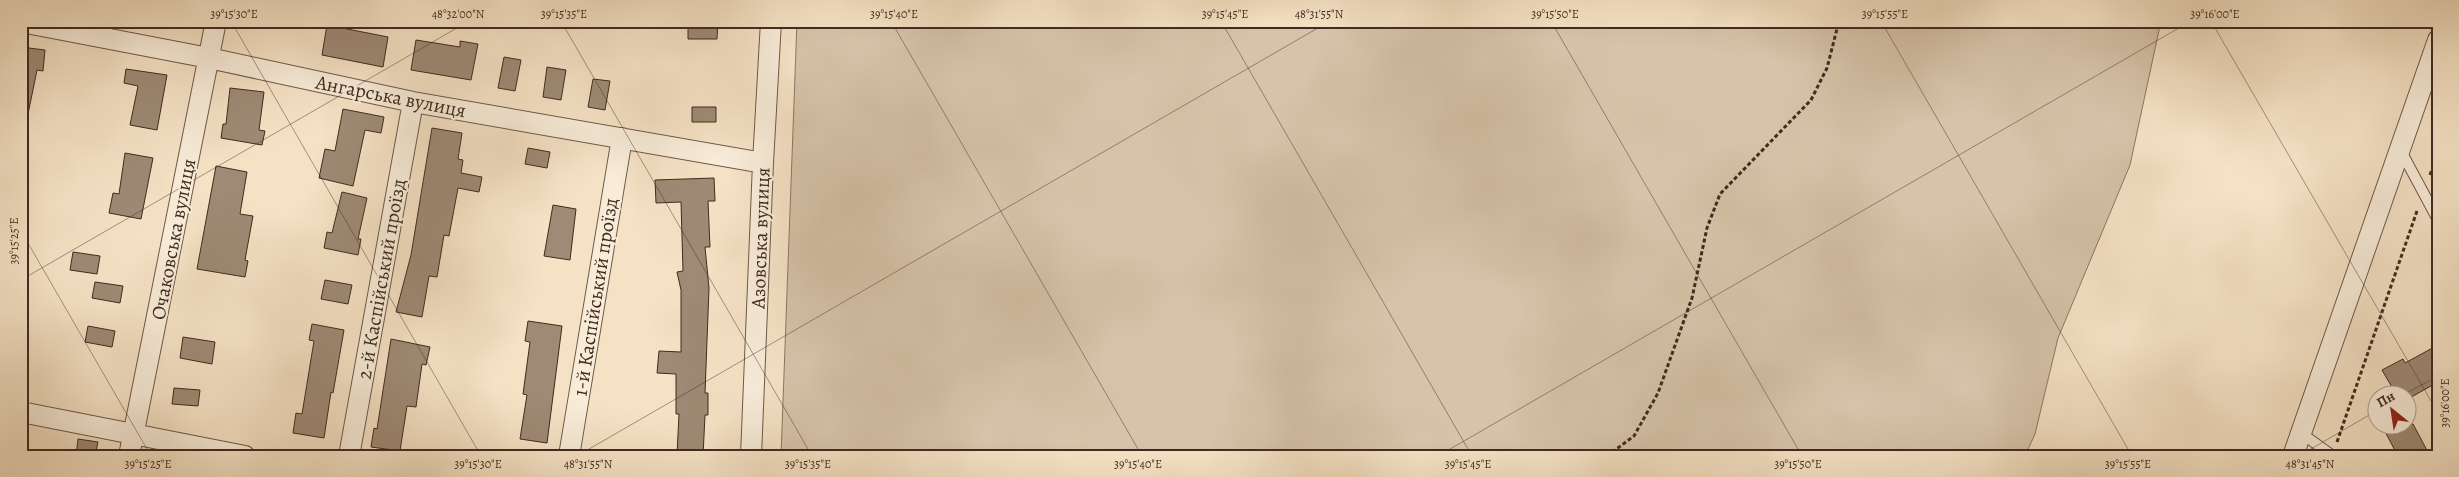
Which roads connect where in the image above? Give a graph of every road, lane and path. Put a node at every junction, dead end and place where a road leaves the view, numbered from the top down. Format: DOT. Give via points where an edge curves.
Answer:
graph roads {
  1 [pos="216,21"];
  2 [pos="772,21"];
  3 [pos="1839,21"];
  4 [pos="21,22"];
  5 [pos="2438,40"];
  6 [pos="209,58"];
  7 [pos="413,102"];
  8 [pos="622,138"];
  9 [pos="2400,149"];
  10 [pos="2438,152"];
  11 [pos="763,163"];
  12 [pos="2428,179"];
  13 [pos="2419,207"];
  14 [pos="2438,220"];
  15 [pos="21,412"];
  16 [pos="134,433"];
  17 [pos="2301,434"];
  18 [pos="130,456"];
  19 [pos="245,456"];
  20 [pos="349,456"];
  21 [pos="569,456"];
  22 [pos="751,456"];
  23 [pos="1606,456"];
  24 [pos="2293,456"];
  25 [pos="2333,456"];
  1 -- 6 [label="street, Очаковська вулиця"];
  2 -- 11 [label="street, Азовська вулиця"];
  3 -- 23 [label="path" via="1827,68 1811,100 1720,194 1707,228 1692,298 1658,393 1634,436"];
  4 -- 6 [label="street, Ангарська вулиця"];
  5 -- 9 [label="street"];
  6 -- 7 [label="street, Ангарська вулиця"];
  6 -- 16 [label="street, Очаковська вулиця"];
  7 -- 8 [label="street, Ангарська вулиця"];
  7 -- 20 [label="street, 2-й Каспійський проїзд"];
  8 -- 11 [label="street, Ангарська вулиця"];
  8 -- 21 [label="street, 1-й Каспійський проїзд"];
  9 -- 14 [label="lane"];
  9 -- 17 [label="street"];
  10 -- 12 [label="path"];
  11 -- 22 [label="street, Азовська вулиця"];
  13 -- 25 [label="path"];
  15 -- 16 [label="street"];
  16 -- 18 [label="street, Очаковська вулиця"];
  16 -- 19 [label="street"];
  17 -- 24 [label="street"];
  17 -- 25 [label="lane"];
}
